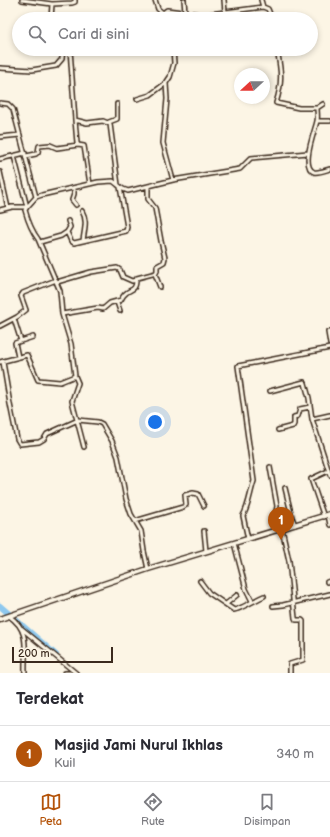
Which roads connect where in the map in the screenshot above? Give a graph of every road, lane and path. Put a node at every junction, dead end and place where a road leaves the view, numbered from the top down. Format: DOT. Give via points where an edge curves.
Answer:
graph roads {
  1 [pos="22,0"];
  2 [pos="75,0"];
  3 [pos="155,0"];
  4 [pos="184,0"];
  5 [pos="224,0"];
  6 [pos="261,0"];
  7 [pos="52,4"];
  8 [pos="263,7"];
  9 [pos="52,12"];
  10 [pos="161,12"];
  11 [pos="164,12"];
  12 [pos="185,12"];
  13 [pos="225,12"];
  14 [pos="269,12"];
  15 [pos="62,56"];
  16 [pos="71,56"];
  17 [pos="174,56"];
  18 [pos="278,56"];
  19 [pos="0,68"];
  20 [pos="166,83"];
  21 [pos="137,99"];
  22 [pos="0,103"];
  23 [pos="117,104"];
  24 [pos="324,104"];
  25 [pos="317,108"];
  26 [pos="76,120"];
  27 [pos="317,121"];
  28 [pos="330,121"];
  29 [pos="109,122"];
  30 [pos="20,135"];
  31 [pos="0,138"];
  32 [pos="78,145"];
  33 [pos="308,153"];
  34 [pos="25,154"];
  35 [pos="14,156"];
  36 [pos="0,160"];
  37 [pos="330,169"];
  38 [pos="0,172"];
  39 [pos="173,180"];
  40 [pos="90,184"];
  41 [pos="119,186"];
  42 [pos="148,186"];
  43 [pos="74,188"];
  44 [pos="36,197"];
  45 [pos="76,205"];
  46 [pos="27,207"];
  47 [pos="8,208"];
  48 [pos="0,210"];
  49 [pos="82,210"];
  50 [pos="68,221"];
  51 [pos="67,232"];
  52 [pos="83,241"];
  53 [pos="40,242"];
  54 [pos="155,274"];
  55 [pos="136,280"];
  56 [pos="56,281"];
  57 [pos="160,287"];
  58 [pos="117,302"];
  59 [pos="120,311"];
  60 [pos="62,314"];
  61 [pos="14,319"];
  62 [pos="0,326"];
  63 [pos="330,332"];
  64 [pos="33,337"];
  65 [pos="21,341"];
  66 [pos="330,344"];
  67 [pos="330,348"];
  68 [pos="18,357"];
  69 [pos="1,362"];
  70 [pos="75,376"];
  71 [pos="270,391"];
  72 [pos="310,407"];
  73 [pos="330,415"];
  74 [pos="312,419"];
  75 [pos="78,420"];
  76 [pos="278,430"];
  77 [pos="84,447"];
  78 [pos="270,467"];
  79 [pos="328,471"];
  80 [pos="330,476"];
  81 [pos="285,488"];
  82 [pos="204,506"];
  83 [pos="327,515"];
  84 [pos="135,521"];
  85 [pos="295,525"];
  86 [pos="330,525"];
  87 [pos="282,529"];
  88 [pos="204,530"];
  89 [pos="248,539"];
  90 [pos="234,543"];
  91 [pos="206,551"];
  92 [pos="148,568"];
  93 [pos="200,581"];
  94 [pos="330,594"];
  95 [pos="237,595"];
  96 [pos="264,596"];
  97 [pos="252,601"];
  98 [pos="294,603"];
  99 [pos="226,604"];
  100 [pos="273,606"];
  101 [pos="9,616"];
  102 [pos="0,620"];
  103 [pos="21,628"];
  104 [pos="69,667"];
  105 [pos="25,673"];
  106 [pos="65,673"];
  107 [pos="70,673"];
  108 [pos="76,673"];
  109 [pos="290,673"];
  1 -- 7 [label="street"];
  2 -- 7 [label="street" via="72,3"];
  3 -- 10 [label="street" via="158,10"];
  4 -- 12 [label="street"];
  5 -- 13 [label="street"];
  6 -- 8 [label="street"];
  7 -- 9 [label="street"];
  8 -- 13 [label="street"];
  8 -- 14 [label="street"];
  11 -- 12 [label="street"];
  15 -- 19 [label="street" via="56,66 32,70"];
  16 -- 26 [label="street"];
  17 -- 20 [label="street" via="174,67"];
  18 -- 25 [label="street" via="282,78 276,103 299,108"];
  20 -- 21 [label="street" via="150,95"];
  20 -- 39 [label="street" via="163,146"];
  22 -- 30 [label="street" via="11,106"];
  23 -- 29 [label="street" via="117,119"];
  24 -- 25 [label="street"];
  25 -- 27 [label="street"];
  26 -- 29 [label="street" via="87,123"];
  26 -- 32 [label="street"];
  27 -- 28 [label="street"];
  27 -- 33 [label="street"];
  29 -- 41 [label="street"];
  30 -- 31 [label="street"];
  30 -- 34 [label="street"];
  32 -- 34 [label="street" via="58,148 53,145 41,145 36,154"];
  32 -- 40 [label="street" via="84,146"];
  33 -- 37 [label="street" via="308,166 312,171"];
  33 -- 39 [label="street" via="251,158 240,169"];
  34 -- 35 [label="street"];
  34 -- 44 [label="street"];
  35 -- 36 [label="street"];
  35 -- 46 [label="street"];
  38 -- 47 [label="street"];
  39 -- 42 [label="street"];
  40 -- 41 [label="street" via="110,180"];
  40 -- 43 [label="street"];
  41 -- 42 [label="street" via="128,191"];
  41 -- 52 [label="street" via="126,231"];
  42 -- 54 [label="street" via="148,199 155,208 165,258 164,262 157,266"];
  43 -- 44 [label="street"];
  43 -- 45 [label="street" via="72,200"];
  44 -- 46 [label="street"];
  46 -- 47 [label="street"];
  46 -- 53 [label="street" via="25,210 28,223"];
  47 -- 48 [label="street"];
  49 -- 52 [label="street" via="86,223"];
  50 -- 51 [label="street" via="70,227"];
  51 -- 52 [label="street" via="72,242"];
  51 -- 53 [label="street"];
  53 -- 56 [label="street"];
  54 -- 55 [label="street"];
  54 -- 57 [label="street"];
  55 -- 56 [label="street" via="122,277 117,268"];
  55 -- 58 [label="street" via="132,290"];
  56 -- 60 [label="street" via="60,291"];
  56 -- 61 [label="street" via="23,293 21,296 26,310"];
  58 -- 59 [label="street"];
  58 -- 60 [label="street" via="103,309"];
  60 -- 70 [label="street" via="71,344"];
  61 -- 62 [label="street"];
  61 -- 65 [label="street"];
  63 -- 66 [label="street"];
  64 -- 65 [label="street"];
  65 -- 68 [label="street" via="14,344"];
  67 -- 89 [label="street" via="238,366 254,481 248,507 243,516"];
  68 -- 69 [label="street"];
  68 -- 70 [label="street" via="28,356 38,380 60,382"];
  69 -- 75 [label="street" via="20,444 39,442 47,434"];
  70 -- 75 [label="street" via="78,383 72,399"];
  71 -- 72 [label="street" via="304,382 307,385"];
  72 -- 74 [label="street"];
  72 -- 76 [label="street" via="300,409 298,416 294,417 293,426"];
  73 -- 74 [label="street"];
  74 -- 79 [label="street"];
  75 -- 77 [label="street"];
  75 -- 84 [label="street" via="98,422 109,435 118,457 126,499"];
  78 -- 87 [label="street" via="276,512"];
  79 -- 80 [label="street"];
  79 -- 83 [label="street" via="312,479"];
  81 -- 85 [label="street"];
  82 -- 84 [label="street" via="198,494 189,494 185,495 186,505 183,507"];
  83 -- 85 [label="street"];
  83 -- 86 [label="street"];
  84 -- 92 [label="street" via="141,531"];
  85 -- 87 [label="street"];
  87 -- 89 [label="street"];
  87 -- 98 [label="street"];
  88 -- 91 [label="street"];
  89 -- 90 [label="street"];
  90 -- 91 [label="street"];
  90 -- 97 [label="street" via="246,589"];
  91 -- 92 [label="street"];
  92 -- 101 [label="street"];
  93 -- 99 [label="street"];
  94 -- 98 [label="street"];
  95 -- 99 [label="street"];
  96 -- 97 [label="street"];
  97 -- 99 [label="street" via="236,611"];
  98 -- 100 [label="street"];
  98 -- 109 [label="street" via="295,619 302,620 303,660 290,664"];
  101 -- 102 [label="street"];
  101 -- 103 [label="street"];
  103 -- 104 [label="street"];
  103 -- 105 [label="street" via="24,635"];
  104 -- 107 [label="street"];
  104 -- 108 [label="street"];
  106 -- 107 [label="street"];
}
